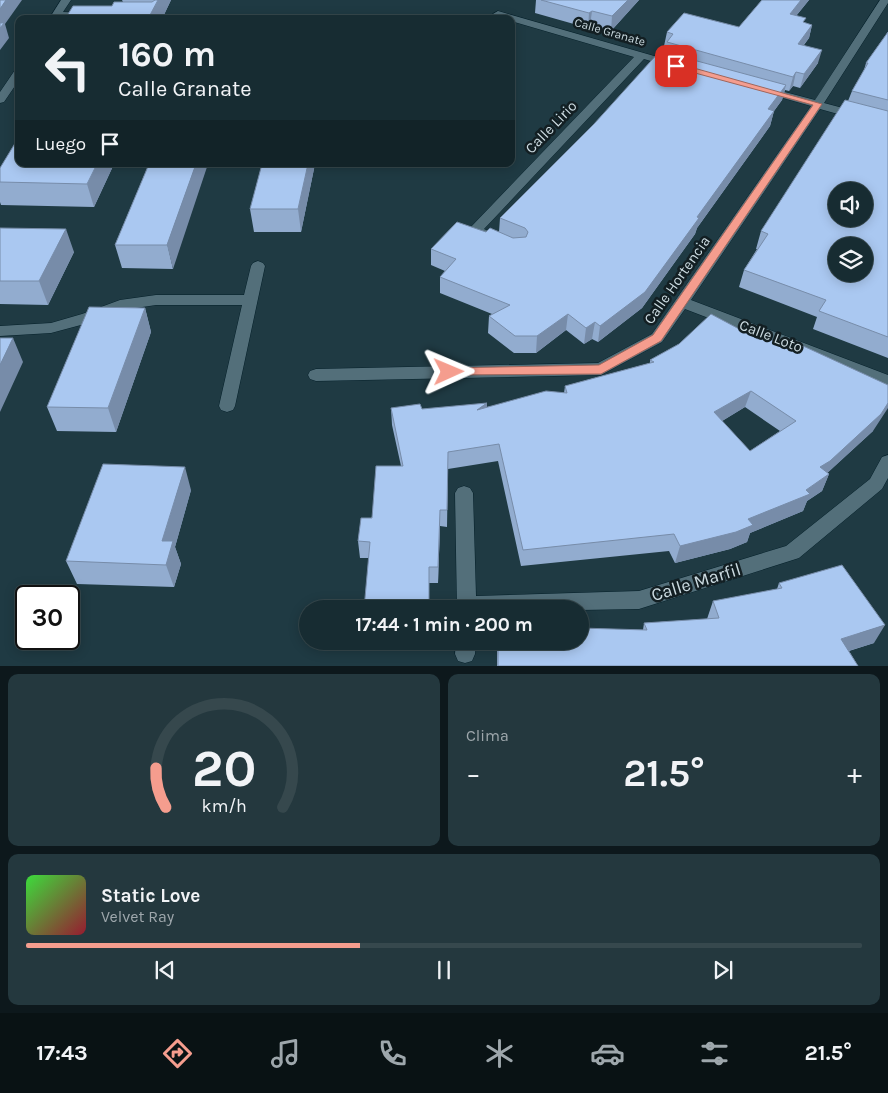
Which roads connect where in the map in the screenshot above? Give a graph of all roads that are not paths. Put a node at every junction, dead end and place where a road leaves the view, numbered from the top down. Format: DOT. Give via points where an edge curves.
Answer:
graph roads {
  1 [pos="66,0"];
  2 [pos="885,0"];
  3 [pos="498,14"];
  4 [pos="56,15"];
  5 [pos="501,15"];
  6 [pos="515,19"];
  7 [pos="641,56"];
  8 [pos="678,66"];
  9 [pos="15,77"];
  10 [pos="753,86"];
  11 [pos="2,95"];
  12 [pos="818,104"];
  13 [pos="888,124"];
  14 [pos="501,242"];
  15 [pos="258,266"];
  16 [pos="250,300"];
  17 [pos="682,302"];
  18 [pos="0,331"];
  19 [pos="316,375"];
  20 [pos="888,381"];
  21 [pos="227,406"];
  22 [pos="888,462"];
  23 [pos="464,493"];
  24 [pos="467,600"];
  25 [pos="589,602"];
  1 -- 4 [label="street"];
  2 -- 12 [label="street, Calle Hortencia"];
  3 -- 5 [label="street, Calle Granate"];
  6 -- 7 [label="street, Calle Granate"];
  7 -- 8 [label="street, Calle Granate"];
  7 -- 14 [label="street, Calle Lirio" via="475,230"];
  9 -- 11 [label="street"];
  10 -- 12 [label="street"];
  12 -- 13 [label="street"];
  12 -- 17 [label="street, Calle Hortencia"];
  15 -- 16 [label="street"];
  16 -- 18 [label="street" via="156,300 120,305 51,328"];
  16 -- 21 [label="street"];
  17 -- 19 [label="street, Calle Hortencia" via="657,338 601,369"];
  17 -- 20 [label="street, Calle Loto"];
  22 -- 25 [label="street, Calle Marfil" via="876,484 792,552 639,600"];
  23 -- 24 [label="street"];
}
